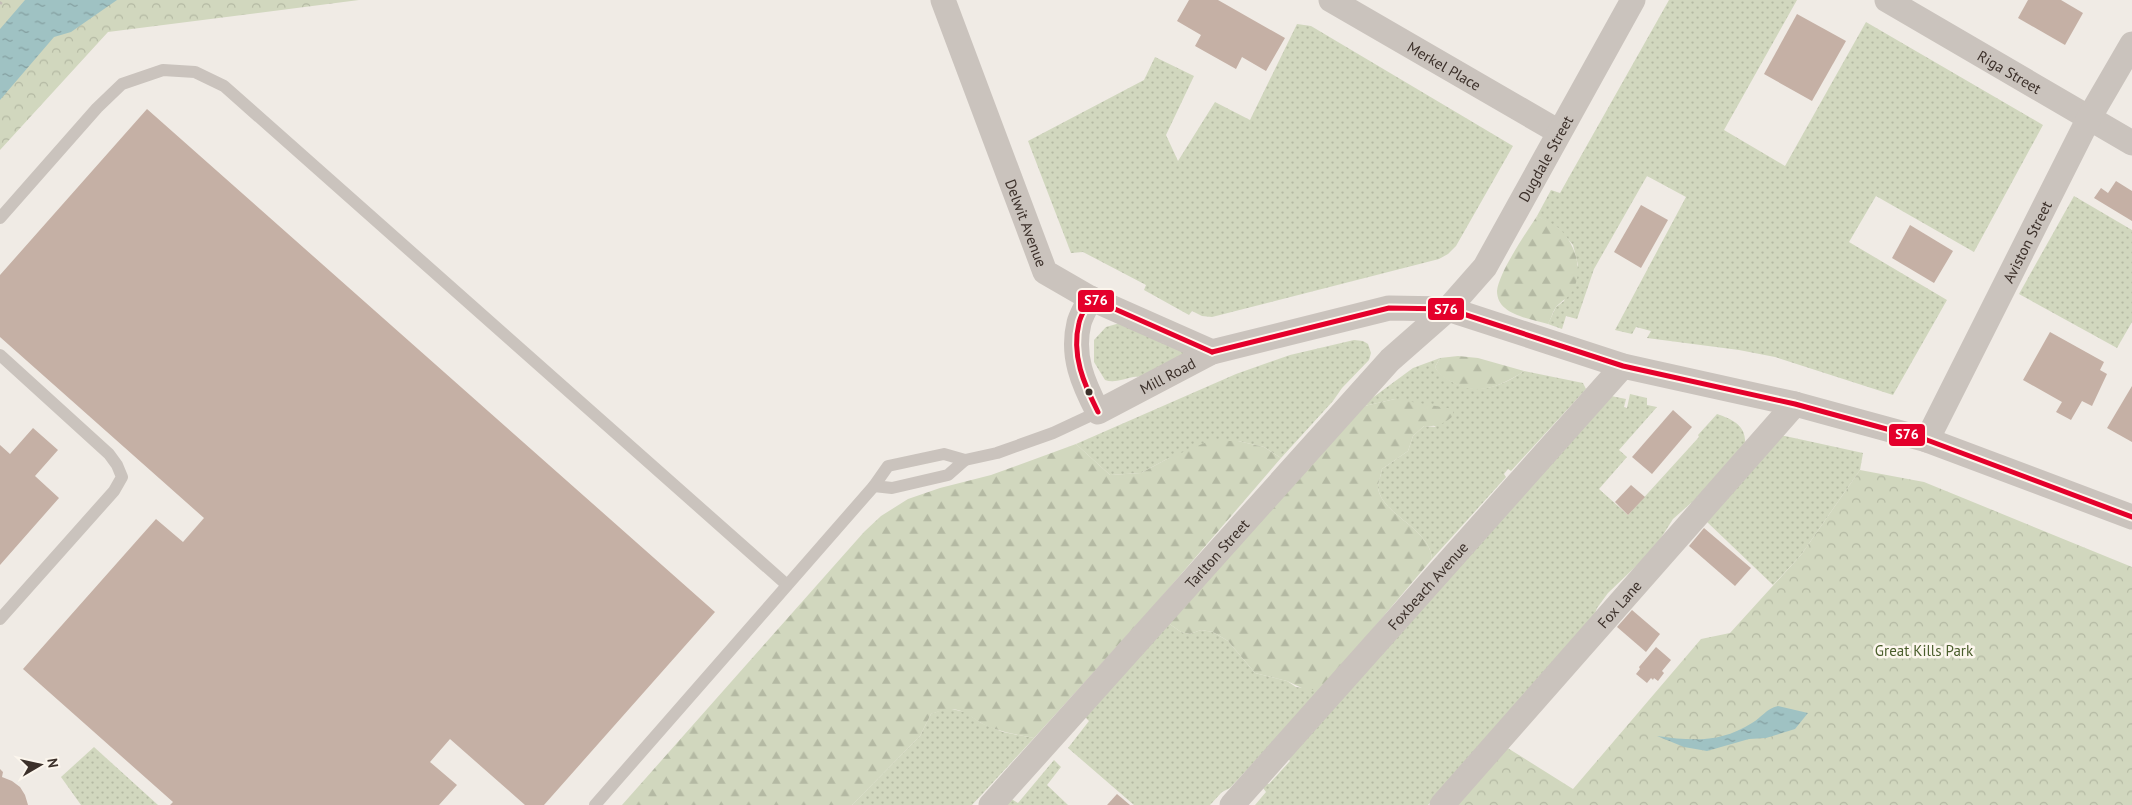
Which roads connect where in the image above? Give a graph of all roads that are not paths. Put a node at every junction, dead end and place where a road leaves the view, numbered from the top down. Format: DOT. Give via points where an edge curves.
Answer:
graph roads {
  1 [pos="943,0"];
  2 [pos="1331,0"];
  3 [pos="1633,0"];
  4 [pos="1887,0"];
  5 [pos="2132,44"];
  6 [pos="2089,118"];
  7 [pos="1559,132"];
  8 [pos="2132,143"];
  9 [pos="0,218"];
  10 [pos="1090,298"];
  11 [pos="1448,309"];
  12 [pos="1212,352"];
  13 [pos="0,355"];
  14 [pos="1623,366"];
  15 [pos="1796,404"];
  16 [pos="1098,412"];
  17 [pos="1927,440"];
  18 [pos="965,460"];
  19 [pos="874,486"];
  20 [pos="2132,517"];
  21 [pos="787,585"];
  22 [pos="0,620"];
  23 [pos="595,805"];
  24 [pos="991,805"];
  25 [pos="1232,805"];
  26 [pos="1442,805"];
  1 -- 10 [label="street, Delwit Avenue" via="1045,272"];
  2 -- 7 [label="street, Merkel Place"];
  3 -- 7 [label="street, Dugdale Street"];
  4 -- 6 [label="street, Riga Street"];
  5 -- 6 [label="street, Aviston Street"];
  6 -- 8 [label="street, Riga Street"];
  6 -- 17 [label="street, Aviston Street"];
  7 -- 11 [label="street, Dugdale Street" via="1485,267"];
  9 -- 21 [label="lane" via="122,84 164,70 195,72 224,86"];
  10 -- 12 [label="street, Delwit Avenue"];
  10 -- 16 [label="street" via="1079,323 1076,350 1082,382"];
  11 -- 12 [label="street, Mill Road" via="1389,308"];
  11 -- 14 [label="street, Mill Road"];
  11 -- 24 [label="street, Tarlton Street" via="1390,360"];
  12 -- 16 [label="street, Mill Road"];
  13 -- 22 [label="lane" via="109,454 122,477 114,491"];
  14 -- 15 [label="street, Mill Road"];
  14 -- 25 [label="street, Foxbeach Avenue"];
  15 -- 17 [label="street, Mill Road"];
  15 -- 26 [label="street, Fox Lane"];
  16 -- 18 [label="lane" via="997,453"];
  17 -- 20 [label="street, Mill Road"];
  18 -- 19 [label="lane" via="948,475 892,488"];
  18 -- 19 [label="lane" via="944,454 888,466"];
  19 -- 21 [label="lane"];
  21 -- 23 [label="lane"];
}
